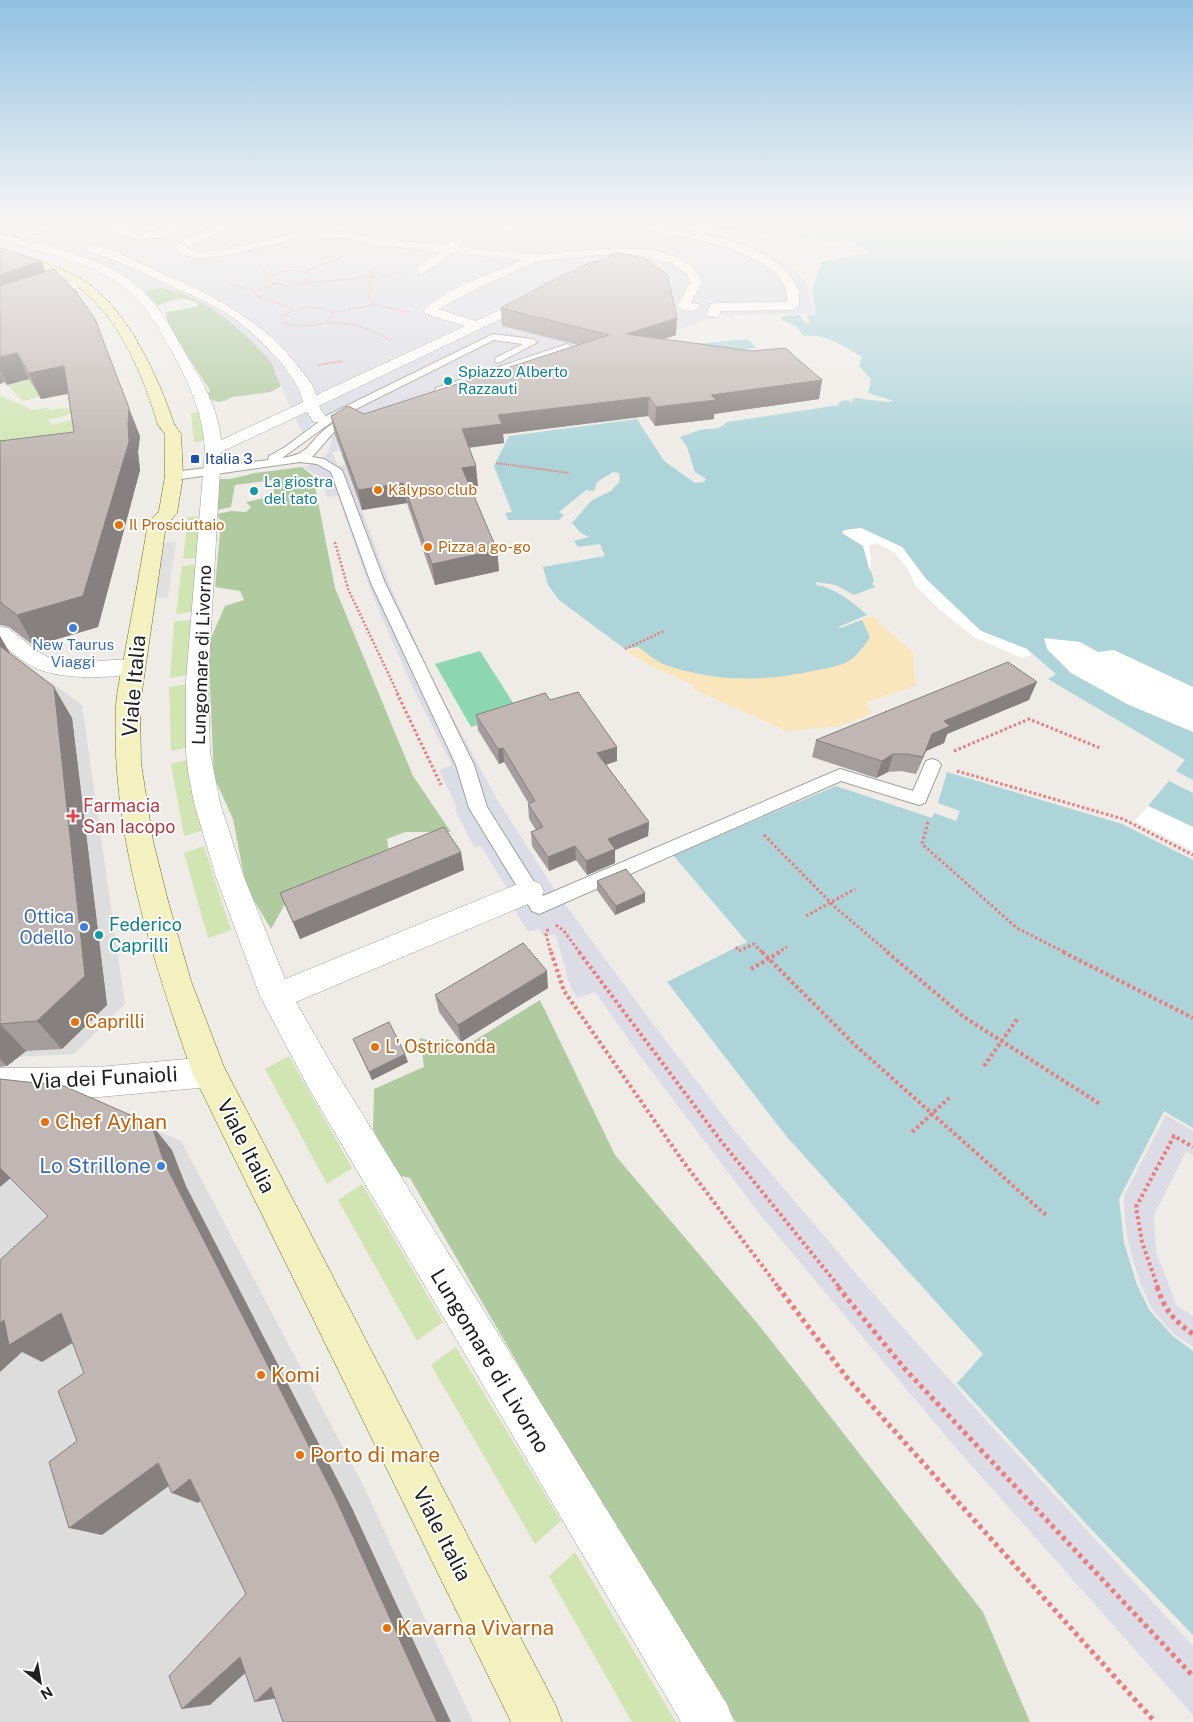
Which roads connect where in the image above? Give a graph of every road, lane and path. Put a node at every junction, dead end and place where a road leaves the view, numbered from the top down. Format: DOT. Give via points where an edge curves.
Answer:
graph roads {
  1 [pos="16,302"];
  2 [pos="101,302"];
  3 [pos="146,302"];
  4 [pos="214,302"];
  5 [pos="276,302"];
  6 [pos="372,302"];
  7 [pos="441,302"];
  8 [pos="527,302"];
  9 [pos="690,302"];
  10 [pos="793,302"];
  11 [pos="375,306"];
  12 [pos="0,308"];
  13 [pos="296,309"];
  14 [pos="430,311"];
  15 [pos="332,312"];
  16 [pos="326,322"];
  17 [pos="478,326"];
  18 [pos="533,342"];
  19 [pos="393,343"];
  20 [pos="347,360"];
  21 [pos="294,370"];
  22 [pos="311,405"];
  23 [pos="362,416"];
  24 [pos="325,418"];
  25 [pos="166,424"];
  26 [pos="303,452"];
  27 [pos="213,461"];
  28 [pos="496,462"];
  29 [pos="157,469"];
  30 [pos="569,473"];
  31 [pos="174,476"];
  32 [pos="664,631"];
  33 [pos="0,633"];
  34 [pos="625,648"];
  35 [pos="133,667"];
  36 [pos="1100,748"];
  37 [pos="952,752"];
  38 [pos="932,765"];
  39 [pos="930,814"];
  40 [pos="757,829"];
  41 [pos="1193,855"];
  42 [pos="855,889"];
  43 [pos="530,892"];
  44 [pos="831,902"];
  45 [pos="806,916"];
  46 [pos="736,947"];
  47 [pos="787,947"];
  48 [pos="768,958"];
  49 [pos="751,969"];
  50 [pos="276,996"];
  51 [pos="1018,1018"];
  52 [pos="1193,1018"];
  53 [pos="1002,1041"];
  54 [pos="984,1066"];
  55 [pos="209,1072"];
  56 [pos="0,1083"];
  57 [pos="949,1098"];
  58 [pos="1100,1104"];
  59 [pos="931,1114"];
  60 [pos="912,1132"];
  61 [pos="1193,1147"];
  62 [pos="1046,1215"];
  63 [pos="1193,1334"];
  64 [pos="1193,1676"];
  65 [pos="537,1722"];
  66 [pos="709,1722"];
  67 [pos="1155,1722"];
  1 -- 12 [label="street"];
  2 -- 25 [label="main road, Viale Italia" via="135,347"];
  3 -- 27 [label="street, Lungomare di Livorno" via="208,407 213,427"];
  4 -- 21 [label="street" via="252,327"];
  5 -- 13 [label="path"];
  6 -- 11 [label="path"];
  7 -- 14 [label="street"];
  8 -- 17 [label="street"];
  9 -- 10 [label="street" via="688,309 714,310 793,306"];
  11 -- 14 [label="path" via="404,313"];
  11 -- 15 [label="path"];
  13 -- 15 [label="path"];
  13 -- 16 [label="path" via="283,316 282,320 289,325 304,326"];
  14 -- 17 [label="street"];
  15 -- 16 [label="path" via="333,317"];
  16 -- 19 [label="path" via="378,333"];
  17 -- 22 [label="street"];
  18 -- 18 [label="lane" via="567,347 437,391"];
  18 -- 24 [label="lane" via="493,337"];
  20 -- 21 [label="path"];
  21 -- 22 [label="street" via="307,388"];
  22 -- 24 [label="street"];
  22 -- 27 [label="street"];
  23 -- 26 [label="lane" via="333,429"];
  24 -- 26 [label="lane"];
  25 -- 29 [label="main road" via="160,436"];
  25 -- 31 [label="main road, Viale Italia" via="173,434"];
  26 -- 27 [label="lane" via="255,466"];
  26 -- 43 [label="lane" via="336,470 378,583 465,765 478,808"];
  27 -- 31 [label="lane"];
  27 -- 50 [label="street, Lungomare di Livorno" via="198,672 199,762 207,803 230,877"];
  28 -- 30 [label="path"];
  31 -- 35 [label="main road, Viale Italia" via="168,513 155,514"];
  32 -- 34 [label="path"];
  33 -- 35 [label="street" via="51,665 90,670"];
  35 -- 55 [label="main road, Viale Italia" via="128,738 140,841 171,965"];
  36 -- 37 [label="path" via="1029,719"];
  38 -- 41 [label="path" via="1123,819"];
  38 -- 43 [label="lane" via="918,800 840,775 540,906"];
  39 -- 52 [label="path" via="922,844 1017,928"];
  40 -- 44 [label="path"];
  42 -- 44 [label="path"];
  43 -- 50 [label="street"];
  44 -- 45 [label="path"];
  44 -- 53 [label="path" via="964,1018"];
  46 -- 48 [label="path" via="739,951 754,944"];
  47 -- 48 [label="path"];
  48 -- 49 [label="path"];
  48 -- 59 [label="path" via="856,1046"];
  50 -- 66 [label="street, Lungomare di Livorno" via="370,1163"];
  51 -- 53 [label="path"];
  53 -- 54 [label="path"];
  53 -- 58 [label="path"];
  55 -- 56 [label="street, Via dei Funaioli" via="99,1082"];
  55 -- 65 [label="main road, Viale Italia"];
  57 -- 59 [label="path"];
  59 -- 60 [label="path"];
  59 -- 62 [label="path"];
  61 -- 63 [label="path" via="1174,1136 1136,1207 1142,1242 1163,1304 1176,1322"];
  64 -- 67 [label="path" via="904,1368 720,1141 564,931 550,921 546,934 564,991 682,1160 848,1379"];
}
